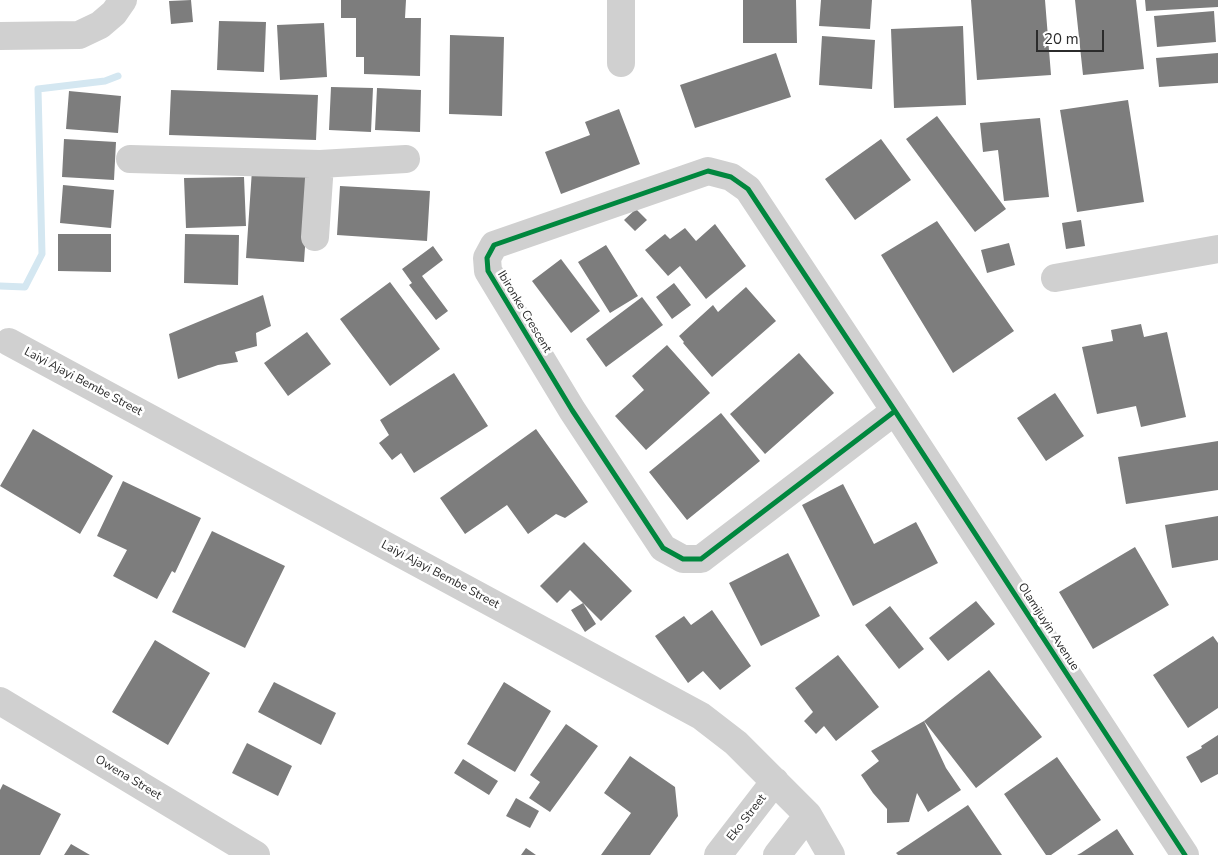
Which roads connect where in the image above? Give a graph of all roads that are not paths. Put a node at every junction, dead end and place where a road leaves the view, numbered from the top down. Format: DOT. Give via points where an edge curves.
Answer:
graph roads {
  1 [pos="123,0"];
  2 [pos="621,0"];
  3 [pos="0,36"];
  4 [pos="621,63"];
  5 [pos="130,159"];
  6 [pos="406,159"];
  7 [pos="320,164"];
  8 [pos="315,237"];
  9 [pos="1218,249"];
  10 [pos="1055,278"];
  11 [pos="9,342"];
  12 [pos="895,411"];
  13 [pos="0,701"];
  14 [pos="776,781"];
  15 [pos="808,814"];
  16 [pos="256,855"];
  17 [pos="718,855"];
  18 [pos="777,855"];
  19 [pos="831,855"];
  20 [pos="1185,855"];
  1 -- 3 [label="street" via="100,25 79,35"];
  2 -- 4 [label="street"];
  5 -- 7 [label="street"];
  6 -- 7 [label="street"];
  7 -- 8 [label="street"];
  9 -- 10 [label="street"];
  11 -- 14 [label="street, Laiyi Ajayi Bembe Street" via="701,716 736,743"];
  12 -- 12 [label="street, Ibironke Crescent" via="748,189 731,177 708,171 494,246 487,258 488,271 572,410 663,548 684,559 700,560"];
  12 -- 20 [label="street, Olamijuyin Avenue"];
  13 -- 16 [label="street, Owena Street"];
  14 -- 15 [label="street, Laiyi Ajayi Bembe Street"];
  14 -- 17 [label="street, Eko Street"];
  15 -- 18 [label="street"];
  15 -- 19 [label="street, Laiyi Ajayi Bembe Street"];
}
